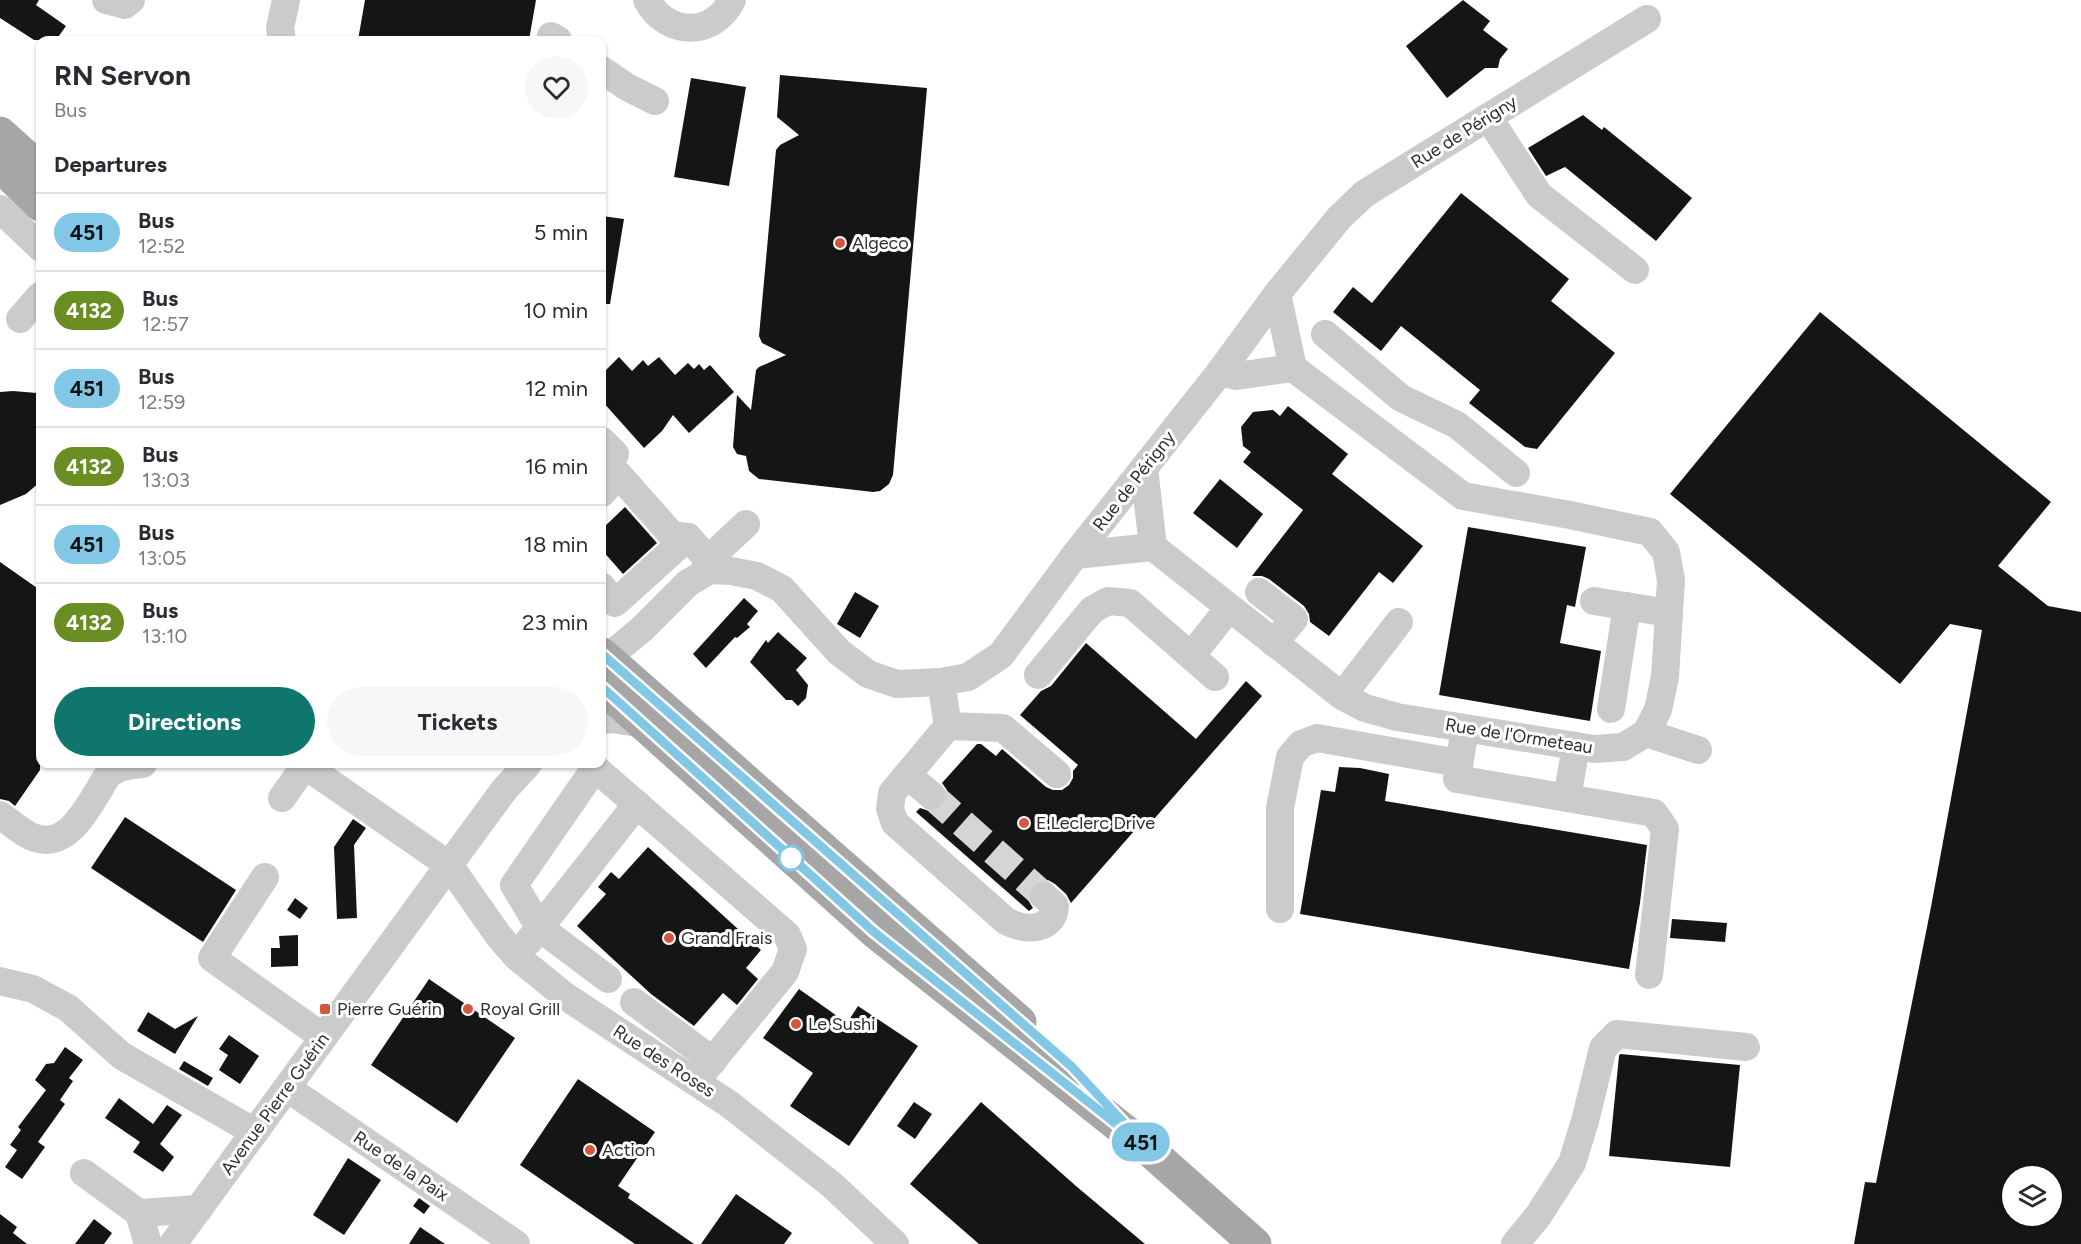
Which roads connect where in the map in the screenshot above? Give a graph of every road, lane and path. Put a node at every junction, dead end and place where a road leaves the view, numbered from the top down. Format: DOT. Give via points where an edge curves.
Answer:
graph roads {
  1 [pos="106,0"];
  2 [pos="131,0"];
  3 [pos="286,0"];
  4 [pos="647,0"];
  5 [pos="732,0"];
  6 [pos="1647,19"];
  7 [pos="281,36"];
  8 [pos="606,73"];
  9 [pos="655,101"];
  10 [pos="1488,117"];
  11 [pos="0,133"];
  12 [pos="36,165"];
  13 [pos="0,166"];
  14 [pos="36,200"];
  15 [pos="0,210"];
  16 [pos="36,243"];
  17 [pos="1635,270"];
  18 [pos="1277,294"];
  19 [pos="36,301"];
  20 [pos="20,319"];
  21 [pos="1325,334"];
  22 [pos="1293,368"];
  23 [pos="1220,372"];
  24 [pos="1401,398"];
  25 [pos="1375,430"];
  26 [pos="606,445"];
  27 [pos="606,465"];
  28 [pos="1144,468"];
  29 [pos="1516,473"];
  30 [pos="606,488"];
  31 [pos="746,524"];
  32 [pos="688,537"];
  33 [pos="1153,547"];
  34 [pos="1075,555"];
  35 [pos="710,570"];
  36 [pos="1056,582"];
  37 [pos="606,592"];
  38 [pos="1259,592"];
  39 [pos="1594,601"];
  40 [pos="1627,606"];
  41 [pos="1229,608"];
  42 [pos="1092,610"];
  43 [pos="1669,613"];
  44 [pos="1400,622"];
  45 [pos="1274,643"];
  46 [pos="1191,656"];
  47 [pos="606,663"];
  48 [pos="606,669"];
  49 [pos="606,670"];
  50 [pos="1038,675"];
  51 [pos="1215,677"];
  52 [pos="941,682"];
  53 [pos="1341,696"];
  54 [pos="1611,709"];
  55 [pos="606,720"];
  56 [pos="643,724"];
  57 [pos="948,726"];
  58 [pos="1465,728"];
  59 [pos="1646,733"];
  60 [pos="1576,746"];
  61 [pos="1698,750"];
  62 [pos="1459,763"];
  63 [pos="122,768"];
  64 [pos="301,768"];
  65 [pos="310,768"];
  66 [pos="515,768"];
  67 [pos="524,768"];
  68 [pos="535,768"];
  69 [pos="1057,774"];
  70 [pos="907,775"];
  71 [pos="504,790"];
  72 [pos="931,795"];
  73 [pos="282,798"];
  74 [pos="1567,798"];
  75 [pos="637,804"];
  76 [pos="0,815"];
  77 [pos="448,865"];
  78 [pos="265,877"];
  79 [pos="1044,896"];
  80 [pos="1280,909"];
  81 [pos="540,928"];
  82 [pos="517,957"];
  83 [pos="1649,975"];
  84 [pos="608,979"];
  85 [pos="0,981"];
  86 [pos="634,1002"];
  87 [pos="323,1037"];
  88 [pos="1746,1047"];
  89 [pos="705,1071"];
  90 [pos="287,1088"];
  91 [pos="255,1132"];
  92 [pos="1149,1150"];
  93 [pos="84,1173"];
  94 [pos="199,1209"];
  95 [pos="140,1214"];
  96 [pos="891,1242"];
  97 [pos="148,1244"];
  98 [pos="173,1244"];
  99 [pos="516,1244"];
  100 [pos="1255,1244"];
  101 [pos="1515,1244"];
  1 -- 2 [label="street" via="125,4"];
  3 -- 7 [label="street"];
  4 -- 5 [label="street" via="661,19 688,28 715,20"];
  6 -- 10 [label="street, Rue de Périgny"];
  8 -- 9 [label="street"];
  10 -- 17 [label="street" via="1539,195"];
  10 -- 18 [label="street, Rue de Périgny" via="1364,194 1339,218"];
  11 -- 12 [label="main road"];
  13 -- 14 [label="main road"];
  15 -- 16 [label="street"];
  18 -- 22 [label="street"];
  18 -- 23 [label="street, Rue de Périgny"];
  19 -- 20 [label="street"];
  21 -- 24 [label="street"];
  22 -- 23 [label="street" via="1236,376"];
  22 -- 25 [label="street"];
  23 -- 28 [label="street, Rue de Périgny"];
  24 -- 25 [label="street"];
  24 -- 29 [label="street" via="1457,425"];
  25 -- 43 [label="street" via="1462,496 1650,532 1666,552 1671,580"];
  26 -- 27 [label="street" via="615,454"];
  28 -- 33 [label="street"];
  28 -- 34 [label="street, Rue de Périgny"];
  30 -- 32 [label="street" via="618,474 672,535"];
  31 -- 35 [label="street" via="715,552"];
  32 -- 35 [label="street" via="704,555"];
  32 -- 37 [label="street" via="615,603"];
  33 -- 34 [label="street"];
  33 -- 41 [label="street, Rue de l'Ormeteau"];
  34 -- 36 [label="street, Rue de Périgny"];
  35 -- 47 [label="street" via="688,583"];
  35 -- 52 [label="street, Rue de Périgny" via="757,576 782,589 839,652 868,674 897,684"];
  36 -- 42 [label="street"];
  36 -- 52 [label="street, Rue de Périgny" via="1001,655 968,677"];
  38 -- 45 [label="street" via="1294,619"];
  39 -- 40 [label="street"];
  40 -- 43 [label="street"];
  40 -- 54 [label="street"];
  41 -- 45 [label="street, Rue de l'Ormeteau"];
  41 -- 46 [label="street"];
  42 -- 46 [label="street" via="1108,601 1130,603"];
  42 -- 50 [label="street"];
  43 -- 59 [label="street" via="1665,677 1658,710"];
  44 -- 53 [label="street"];
  45 -- 53 [label="street, Rue de l'Ormeteau"];
  46 -- 51 [label="street"];
  48 -- 92 [label="main road" via="1072,1067"];
  49 -- 56 [label="main road"];
  52 -- 57 [label="street"];
  53 -- 58 [label="street, Rue de l'Ormeteau" via="1397,717"];
  55 -- 56 [label="street"];
  56 -- 92 [label="main road" via="874,932"];
  57 -- 69 [label="street" via="1003,728"];
  57 -- 70 [label="street"];
  58 -- 60 [label="street, Rue de l'Ormeteau"];
  58 -- 62 [label="street"];
  59 -- 60 [label="street, Rue de l'Ormeteau" via="1623,747"];
  59 -- 61 [label="street"];
  60 -- 74 [label="street"];
  62 -- 74 [label="street" via="1456,778"];
  62 -- 80 [label="street" via="1317,738 1301,744 1290,757 1280,808"];
  63 -- 76 [label="street" via="108,775 71,830 58,838 44,840 31,836"];
  64 -- 73 [label="street"];
  65 -- 77 [label="street, Rue des Roses"];
  66 -- 71 [label="street, Avenue Pierre Guérin"];
  67 -- 71 [label="street, Avenue Pierre Guérin"];
  68 -- 71 [label="street"];
  70 -- 72 [label="street"];
  70 -- 79 [label="street" via="892,793 890,808 895,823 1016,926 1042,927 1050,922 1055,906"];
  71 -- 77 [label="street, Avenue Pierre Guérin"];
  74 -- 83 [label="street" via="1654,813 1665,829"];
  75 -- 81 [label="street"];
  75 -- 81 [label="street" via="595,768 514,885"];
  75 -- 89 [label="street" via="787,935 793,949 785,972"];
  77 -- 82 [label="street, Rue des Roses"];
  77 -- 87 [label="street, Avenue Pierre Guérin"];
  78 -- 87 [label="street" via="212,958"];
  81 -- 82 [label="street"];
  81 -- 84 [label="street"];
  82 -- 89 [label="street, Rue des Roses" via="565,996"];
  85 -- 91 [label="street" via="33,989 68,1008 122,1056"];
  86 -- 89 [label="street"];
  87 -- 90 [label="street, Avenue Pierre Guérin"];
  88 -- 101 [label="street" via="1617,1034 1603,1048 1572,1163"];
  89 -- 96 [label="street, Rue des Roses" via="757,1125 832,1185"];
  90 -- 91 [label="street, Avenue Pierre Guérin"];
  90 -- 99 [label="street, Rue de la Paix"];
  91 -- 94 [label="street, Avenue Pierre Guérin"];
  92 -- 100 [label="main road"];
  93 -- 95 [label="street"];
  94 -- 95 [label="street"];
  94 -- 98 [label="street, Avenue Pierre Guérin"];
  95 -- 97 [label="street"];
}
